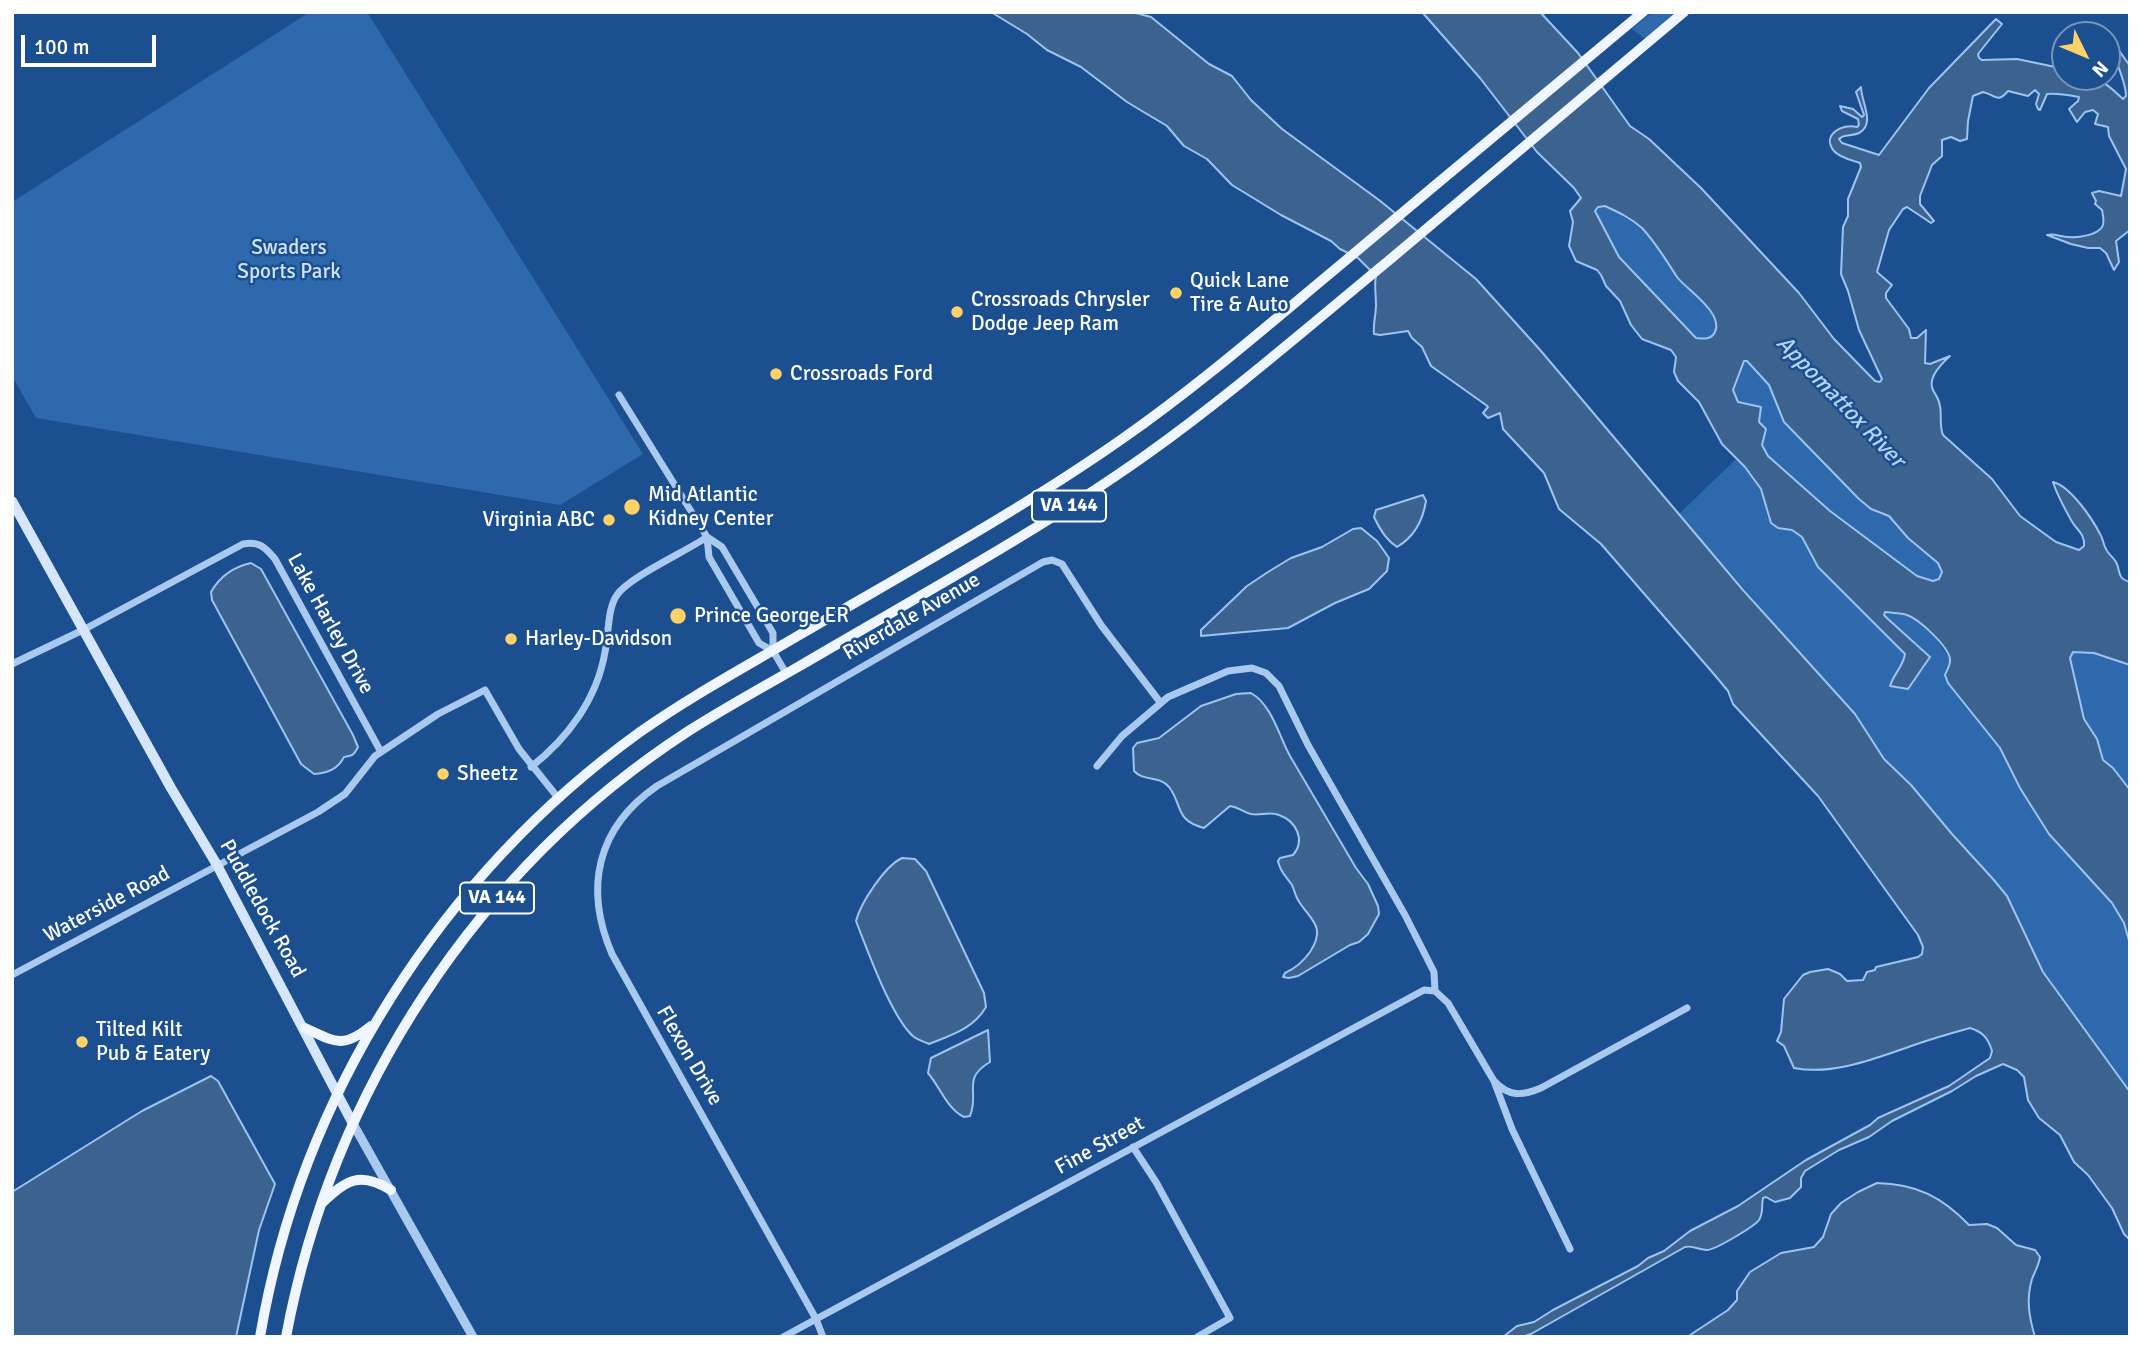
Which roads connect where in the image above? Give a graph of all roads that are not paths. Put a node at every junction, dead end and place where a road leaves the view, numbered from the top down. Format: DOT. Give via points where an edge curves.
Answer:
graph roads {
  1 [pos="1643,12"];
  2 [pos="1684,12"];
  3 [pos="619,395"];
  4 [pos="12,501"];
  5 [pos="707,537"];
  6 [pos="83,630"];
  7 [pos="773,651"];
  8 [pos="12,664"];
  9 [pos="786,673"];
  10 [pos="1160,702"];
  11 [pos="380,752"];
  12 [pos="1097,766"];
  13 [pos="531,767"];
  14 [pos="559,799"];
  15 [pos="636,802"];
  16 [pos="218,865"];
  17 [pos="12,975"];
  18 [pos="1435,991"];
  19 [pos="1687,1008"];
  20 [pos="376,1022"];
  21 [pos="305,1028"];
  22 [pos="1493,1081"];
  23 [pos="337,1094"];
  24 [pos="352,1122"];
  25 [pos="1133,1147"];
  26 [pos="391,1190"];
  27 [pos="320,1205"];
  28 [pos="1570,1249"];
  29 [pos="816,1319"];
  30 [pos="260,1337"];
  31 [pos="286,1337"];
  32 [pos="473,1337"];
  33 [pos="783,1337"];
  34 [pos="823,1337"];
  35 [pos="1197,1337"];
  1 -- 7 [label="main road, VA 144" via="1192,388 1091,461"];
  2 -- 9 [label="main road, VA 144" via="1199,415 1050,518"];
  3 -- 5 [label="street"];
  4 -- 6 [label="main road, Puddledock Road"];
  5 -- 7 [label="street" via="709,557 759,643"];
  5 -- 7 [label="street" via="722,547 773,633"];
  5 -- 13 [label="street" via="617,594 601,673 572,727"];
  6 -- 8 [label="street"];
  6 -- 11 [label="street, Lake Harley Drive" via="254,542 275,559"];
  6 -- 16 [label="main road, Puddledock Road"];
  7 -- 9 [label="street"];
  7 -- 14 [label="main road, VA 144" via="643,730"];
  9 -- 24 [label="main road, VA 144" via="657,753 591,805 526,866 440,970 389,1051"];
  10 -- 12 [label="street"];
  10 -- 15 [label="street, Riverdale Avenue" via="1101,625 1062,564 1052,560 713,753"];
  10 -- 18 [label="street" via="1240,668 1258,670 1273,679 1405,915 1434,972"];
  11 -- 13 [label="street, Waterside Road" via="485,690"];
  11 -- 16 [label="street, Waterside Road" via="345,794"];
  13 -- 14 [label="street"];
  14 -- 20 [label="main road, VA 144" via="513,842 455,908"];
  15 -- 29 [label="street, Flexon Drive" via="612,834 599,870 597,904 603,934"];
  16 -- 17 [label="street, Waterside Road"];
  16 -- 21 [label="main road, Puddledock Road"];
  18 -- 22 [label="street" via="1452,1009"];
  18 -- 25 [label="street, Fine Street" via="1424,990 1394,1005"];
  19 -- 22 [label="street" via="1527,1094 1510,1093"];
  20 -- 21 [label="main road" via="350,1041 340,1042"];
  20 -- 23 [label="main road, VA 144"];
  21 -- 23 [label="main road, Puddledock Road"];
  22 -- 28 [label="street"];
  23 -- 24 [label="main road, Puddledock Road"];
  23 -- 30 [label="main road, VA 144" via="296,1195"];
  24 -- 26 [label="street, Puddledock Road"];
  24 -- 27 [label="main road, VA 144"];
  25 -- 29 [label="street, Fine Street"];
  25 -- 35 [label="street" via="1230,1318"];
  26 -- 27 [label="main road" via="371,1180 354,1180"];
  26 -- 32 [label="street, Puddledock Road"];
  27 -- 31 [label="main road, VA 144"];
  29 -- 33 [label="street, Fine Street"];
  29 -- 34 [label="street, Flexon Drive"];
}
